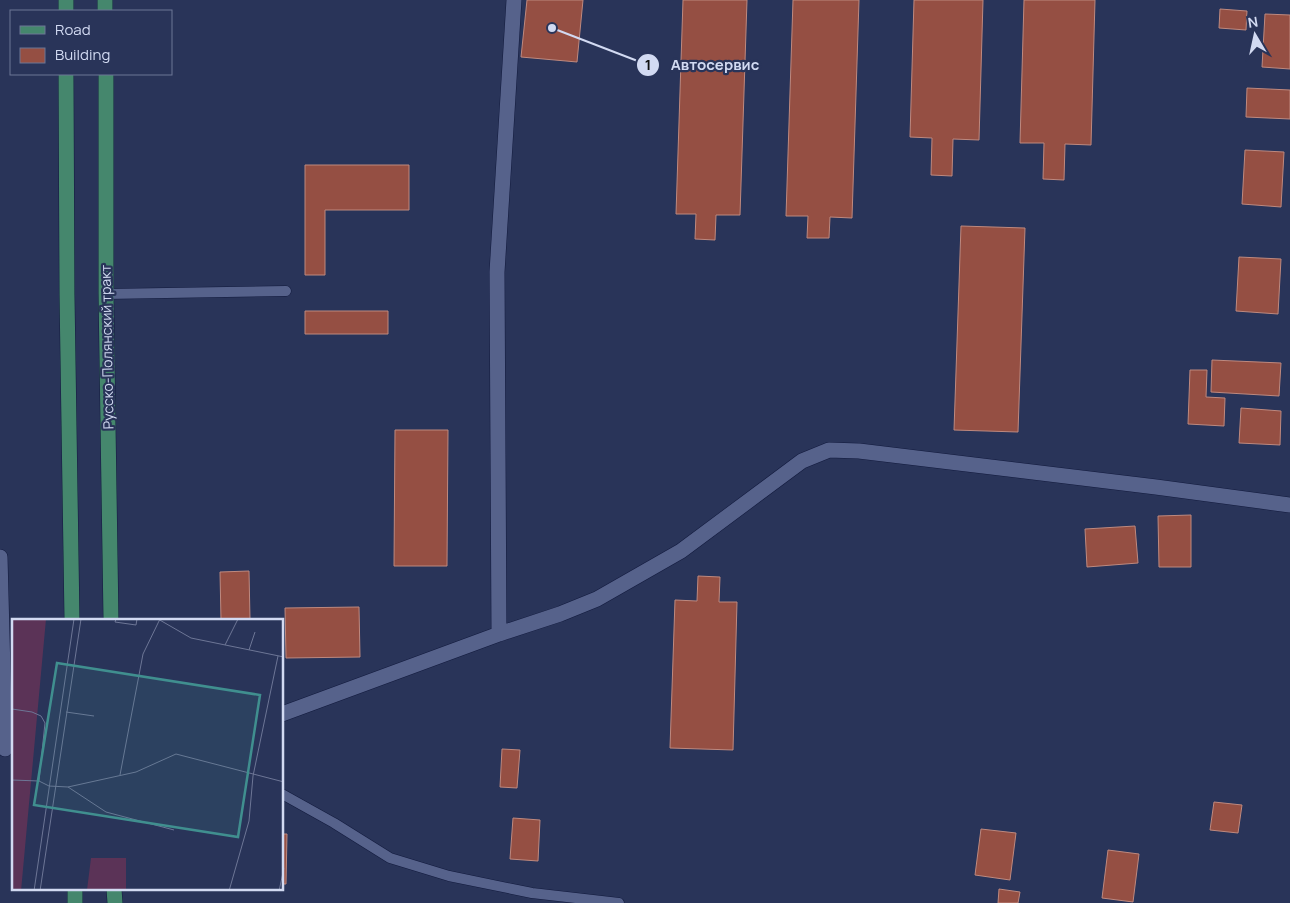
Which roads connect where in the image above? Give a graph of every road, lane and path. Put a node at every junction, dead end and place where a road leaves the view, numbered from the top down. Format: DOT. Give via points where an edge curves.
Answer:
graph roads {
  1 [pos="514,0"];
  2 [pos="66,75"];
  3 [pos="106,75"];
  4 [pos="286,291"];
  5 [pos="106,294"];
  6 [pos="1290,505"];
  7 [pos="0,557"];
  8 [pos="72,619"];
  9 [pos="111,619"];
  10 [pos="499,634"];
  11 [pos="284,713"];
  12 [pos="6,751"];
  13 [pos="284,795"];
  14 [pos="75,890"];
  15 [pos="114,890"];
  16 [pos="75,903"];
  17 [pos="114,903"];
  18 [pos="619,903"];
  1 -- 10 [label="street" via="497,272"];
  2 -- 8 [label="main road"];
  3 -- 5 [label="main road, Русско-Полянский тракт"];
  4 -- 5 [label="lane"];
  5 -- 9 [label="main road, Русско-Полянский тракт"];
  6 -- 10 [label="street" via="859,451 829,450 802,461 681,551 597,599"];
  7 -- 12 [label="street"];
  10 -- 11 [label="street"];
  13 -- 18 [label="lane" via="390,858 450,876 532,894"];
  14 -- 16 [label="main road"];
  15 -- 17 [label="main road"];
}
